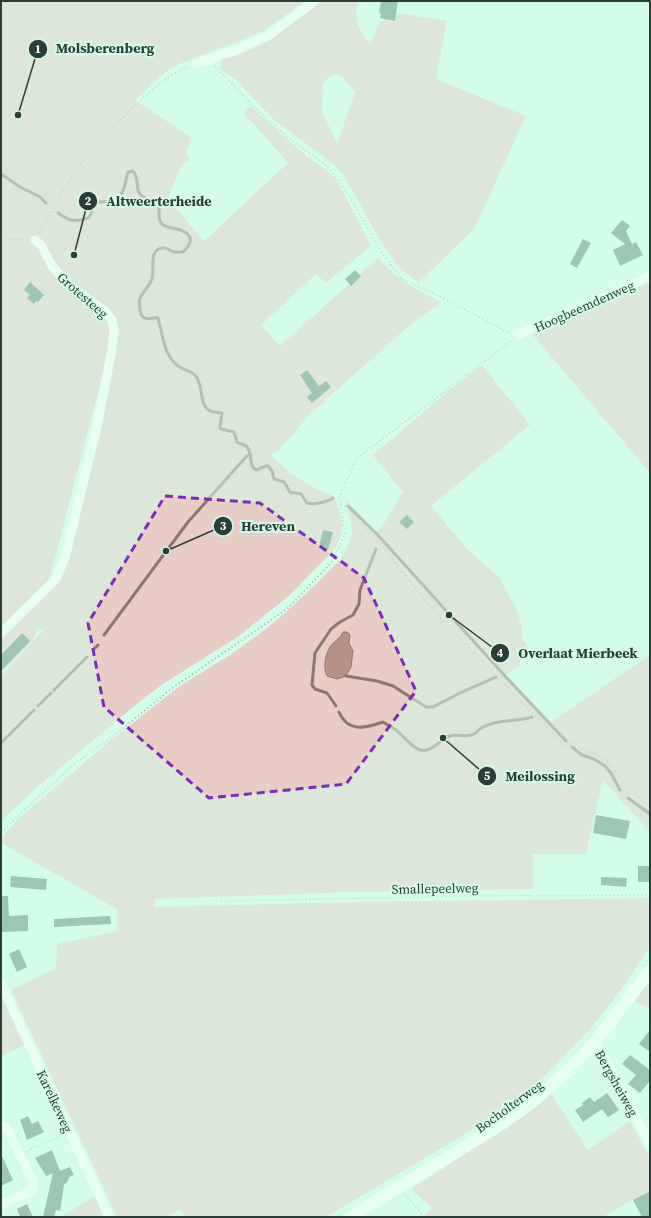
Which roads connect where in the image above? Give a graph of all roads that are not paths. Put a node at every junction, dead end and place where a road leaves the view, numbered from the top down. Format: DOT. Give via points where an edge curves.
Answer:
graph roads {
  1 [pos="315,1"];
  2 [pos="196,64"];
  3 [pos="35,240"];
  4 [pos="650,276"];
  5 [pos="518,335"];
  6 [pos="1,633"];
  7 [pos="648,966"];
  8 [pos="1,984"];
  9 [pos="594,1043"];
  10 [pos="1,1125"];
  11 [pos="650,1144"];
  12 [pos="1,1205"];
  13 [pos="346,1215"];
  14 [pos="109,1217"];
  1 -- 2 [label="street" via="268,36"];
  3 -- 6 [label="street, Grotesteeg" via="52,266 69,285 106,312 112,320 114,330 96,427 65,558 56,579"];
  4 -- 5 [label="street, Hoogbeemdenweg"];
  7 -- 9 [label="street, Bocholterweg"];
  8 -- 14 [label="street, Karelkeweg"];
  9 -- 11 [label="street, Bergsheiweg" via="600,1049"];
  9 -- 13 [label="street, Bocholterweg" via="566,1073 528,1106 399,1187"];
  10 -- 12 [label="street" via="6,1127 33,1181 33,1189 30,1192"];
}
